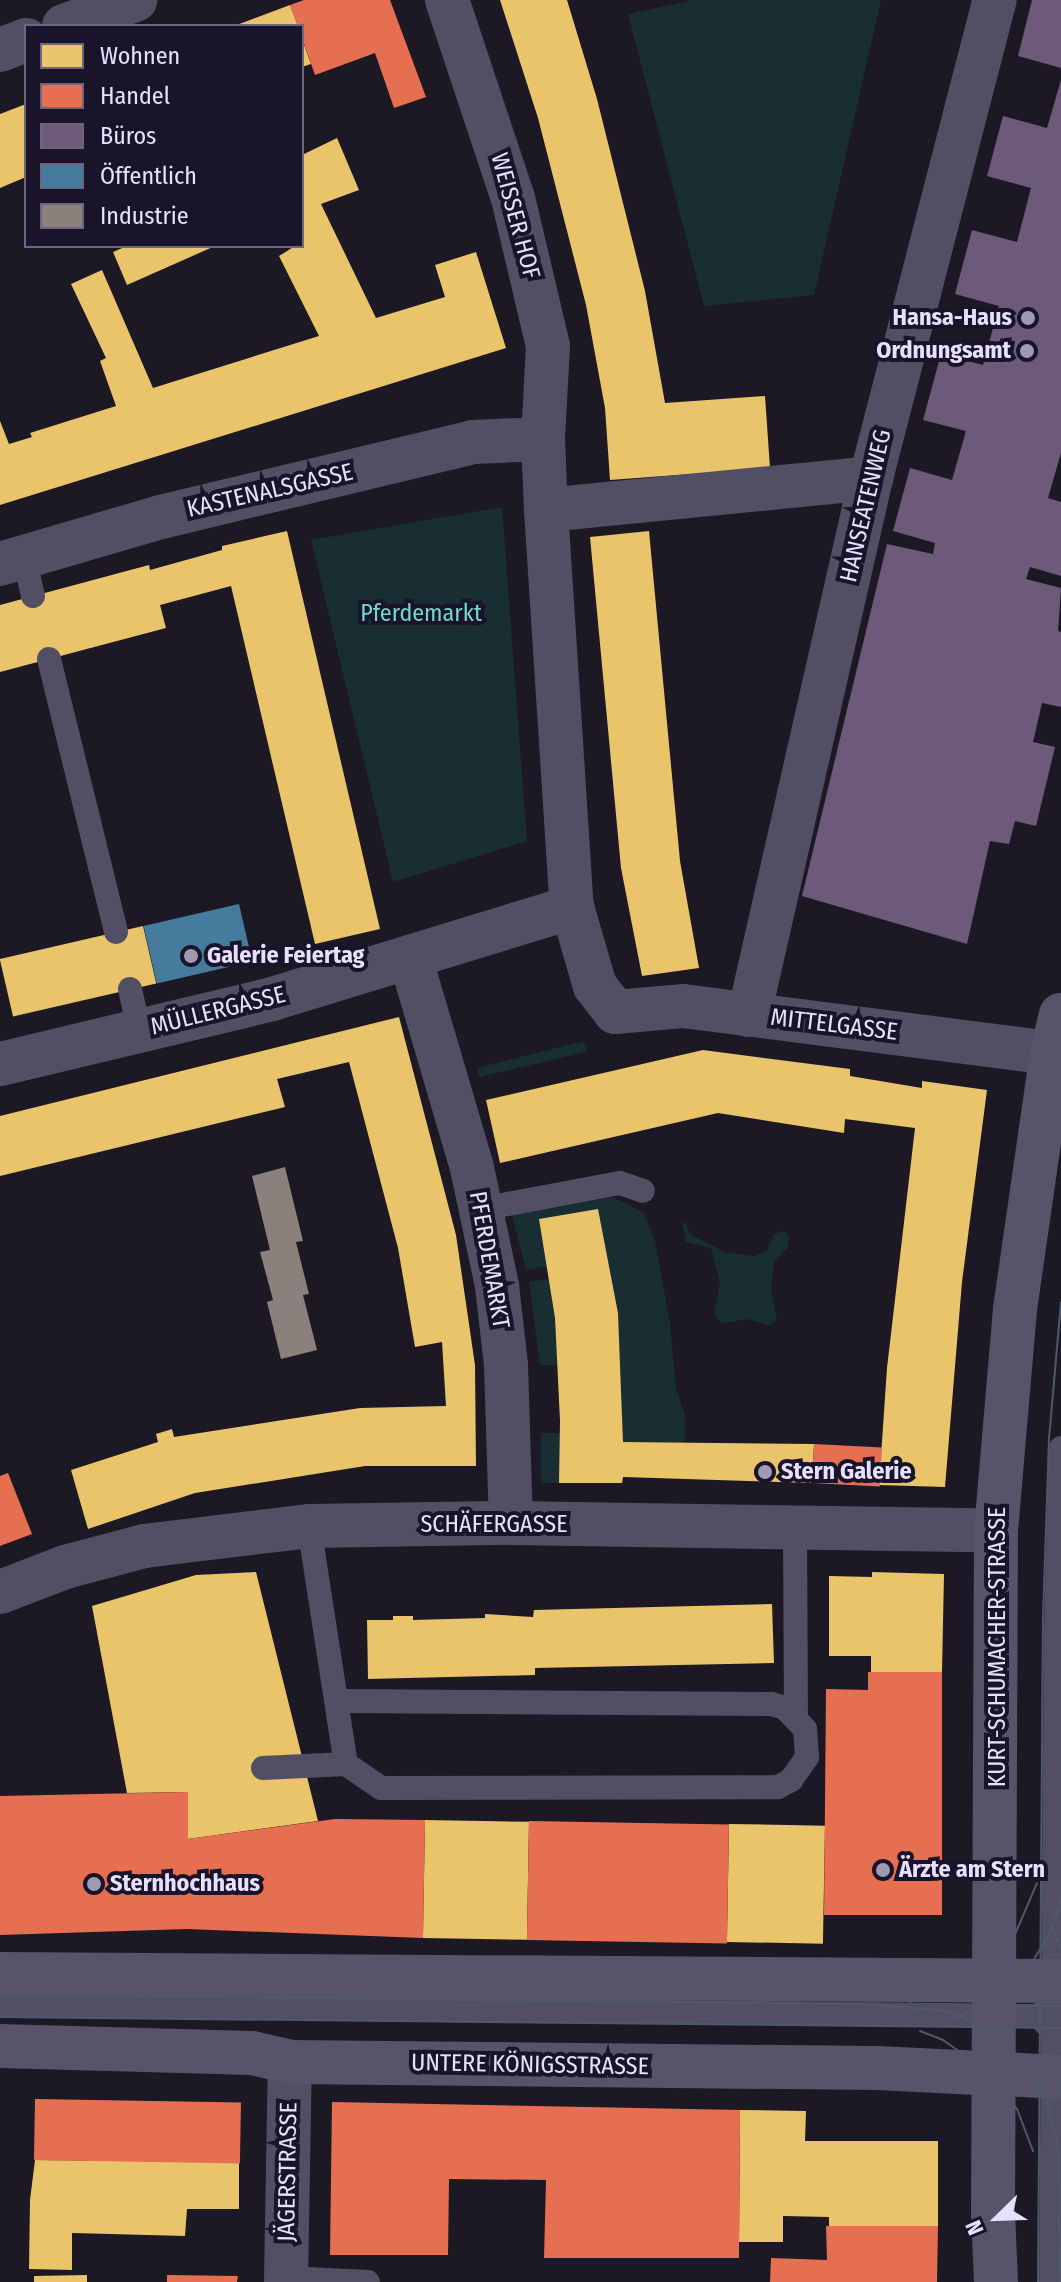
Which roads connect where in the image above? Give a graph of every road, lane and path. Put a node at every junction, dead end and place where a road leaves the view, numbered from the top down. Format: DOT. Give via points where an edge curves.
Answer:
graph roads {
  1 [pos="135,0"];
  2 [pos="447,0"];
  3 [pos="995,0"];
  4 [pos="69,24"];
  5 [pos="24,41"];
  6 [pos="0,50"];
  7 [pos="543,439"];
  8 [pos="871,478"];
  9 [pos="546,510"];
  10 [pos="19,572"];
  11 [pos="49,659"];
  12 [pos="572,907"];
  13 [pos="116,932"];
  14 [pos="410,957"];
  15 [pos="749,1015"];
  16 [pos="1057,1034"];
  17 [pos="0,1064"];
  18 [pos="643,1191"];
  19 [pos="481,1209"];
  20 [pos="1061,1448"];
  21 [pos="511,1523"];
  22 [pos="309,1526"];
  23 [pos="795,1529"];
  24 [pos="996,1531"];
  25 [pos="0,1592"];
  26 [pos="1058,1636"];
  27 [pos="339,1701"];
  28 [pos="796,1717"];
  29 [pos="346,1764"];
  30 [pos="263,1768"];
  31 [pos="0,1974"];
  32 [pos="996,1998"];
  33 [pos="1057,1998"];
  34 [pos="0,2005"];
  35 [pos="0,2046"];
  36 [pos="290,2062"];
  37 [pos="996,2073"];
  38 [pos="1056,2077"];
  39 [pos="286,2280"];
  40 [pos="368,2282"];
  41 [pos="996,2282"];
  42 [pos="1051,2282"];
  1 -- 4 [label="street"];
  2 -- 7 [label="street, WEISSER HOF" via="513,198 548,346"];
  3 -- 8 [label="street, HANSEATENWEG"];
  5 -- 6 [label="street"];
  7 -- 9 [label="street"];
  7 -- 10 [label="street, KASTENALSGASSE" via="473,442 161,517"];
  8 -- 9 [label="street"];
  8 -- 15 [label="street, HANSEATENWEG"];
  9 -- 12 [label="street"];
  11 -- 13 [label="lane"];
  12 -- 14 [label="street, MÜLLERGASSE"];
  12 -- 15 [label="street, MITTELGASSE" via="595,986 615,1012 683,1006"];
  14 -- 17 [label="street, MÜLLERGASSE" via="272,999 134,1010"];
  14 -- 19 [label="street, PFERDEMARKT"];
  15 -- 16 [label="street, MITTELGASSE"];
  16 -- 24 [label="street, KURT-SCHUMACHER-STRASSE" via="1015,1309"];
  18 -- 19 [label="lane" via="620,1183"];
  19 -- 21 [label="street, PFERDEMARKT" via="506,1365"];
  20 -- 26 [label="lane"];
  21 -- 22 [label="street, SCHÄFERGASSE"];
  21 -- 23 [label="street, SCHÄFERGASSE"];
  22 -- 25 [label="street, SCHÄFERGASSE" via="144,1546 65,1567"];
  22 -- 27 [label="lane"];
  23 -- 24 [label="street, SCHÄFERGASSE"];
  23 -- 28 [label="lane"];
  24 -- 32 [label="street, KURT-SCHUMACHER-STRASSE"];
  26 -- 33 [label="lane"];
  27 -- 28 [label="lane" via="772,1704"];
  27 -- 29 [label="lane"];
  28 -- 29 [label="lane" via="808,1742 807,1757 791,1780 778,1787 381,1788"];
  29 -- 30 [label="lane"];
  31 -- 32 [label="street"];
  32 -- 33 [label="street"];
  32 -- 34 [label="lane"];
  32 -- 37 [label="street, KURT-SCHUMACHER-STRASSE"];
  33 -- 38 [label="lane"];
  35 -- 36 [label="street, UNTERE KÖNIGSSTRASSE" via="252,2053"];
  36 -- 37 [label="street, UNTERE KÖNIGSSTRASSE"];
  36 -- 39 [label="street, JÄGERSTRASSE"];
  37 -- 38 [label="street, UNTERE KÖNIGSSTRASSE"];
  37 -- 41 [label="street, KURT-SCHUMACHER-STRASSE"];
  38 -- 42 [label="lane"];
  39 -- 40 [label="lane"];
}
